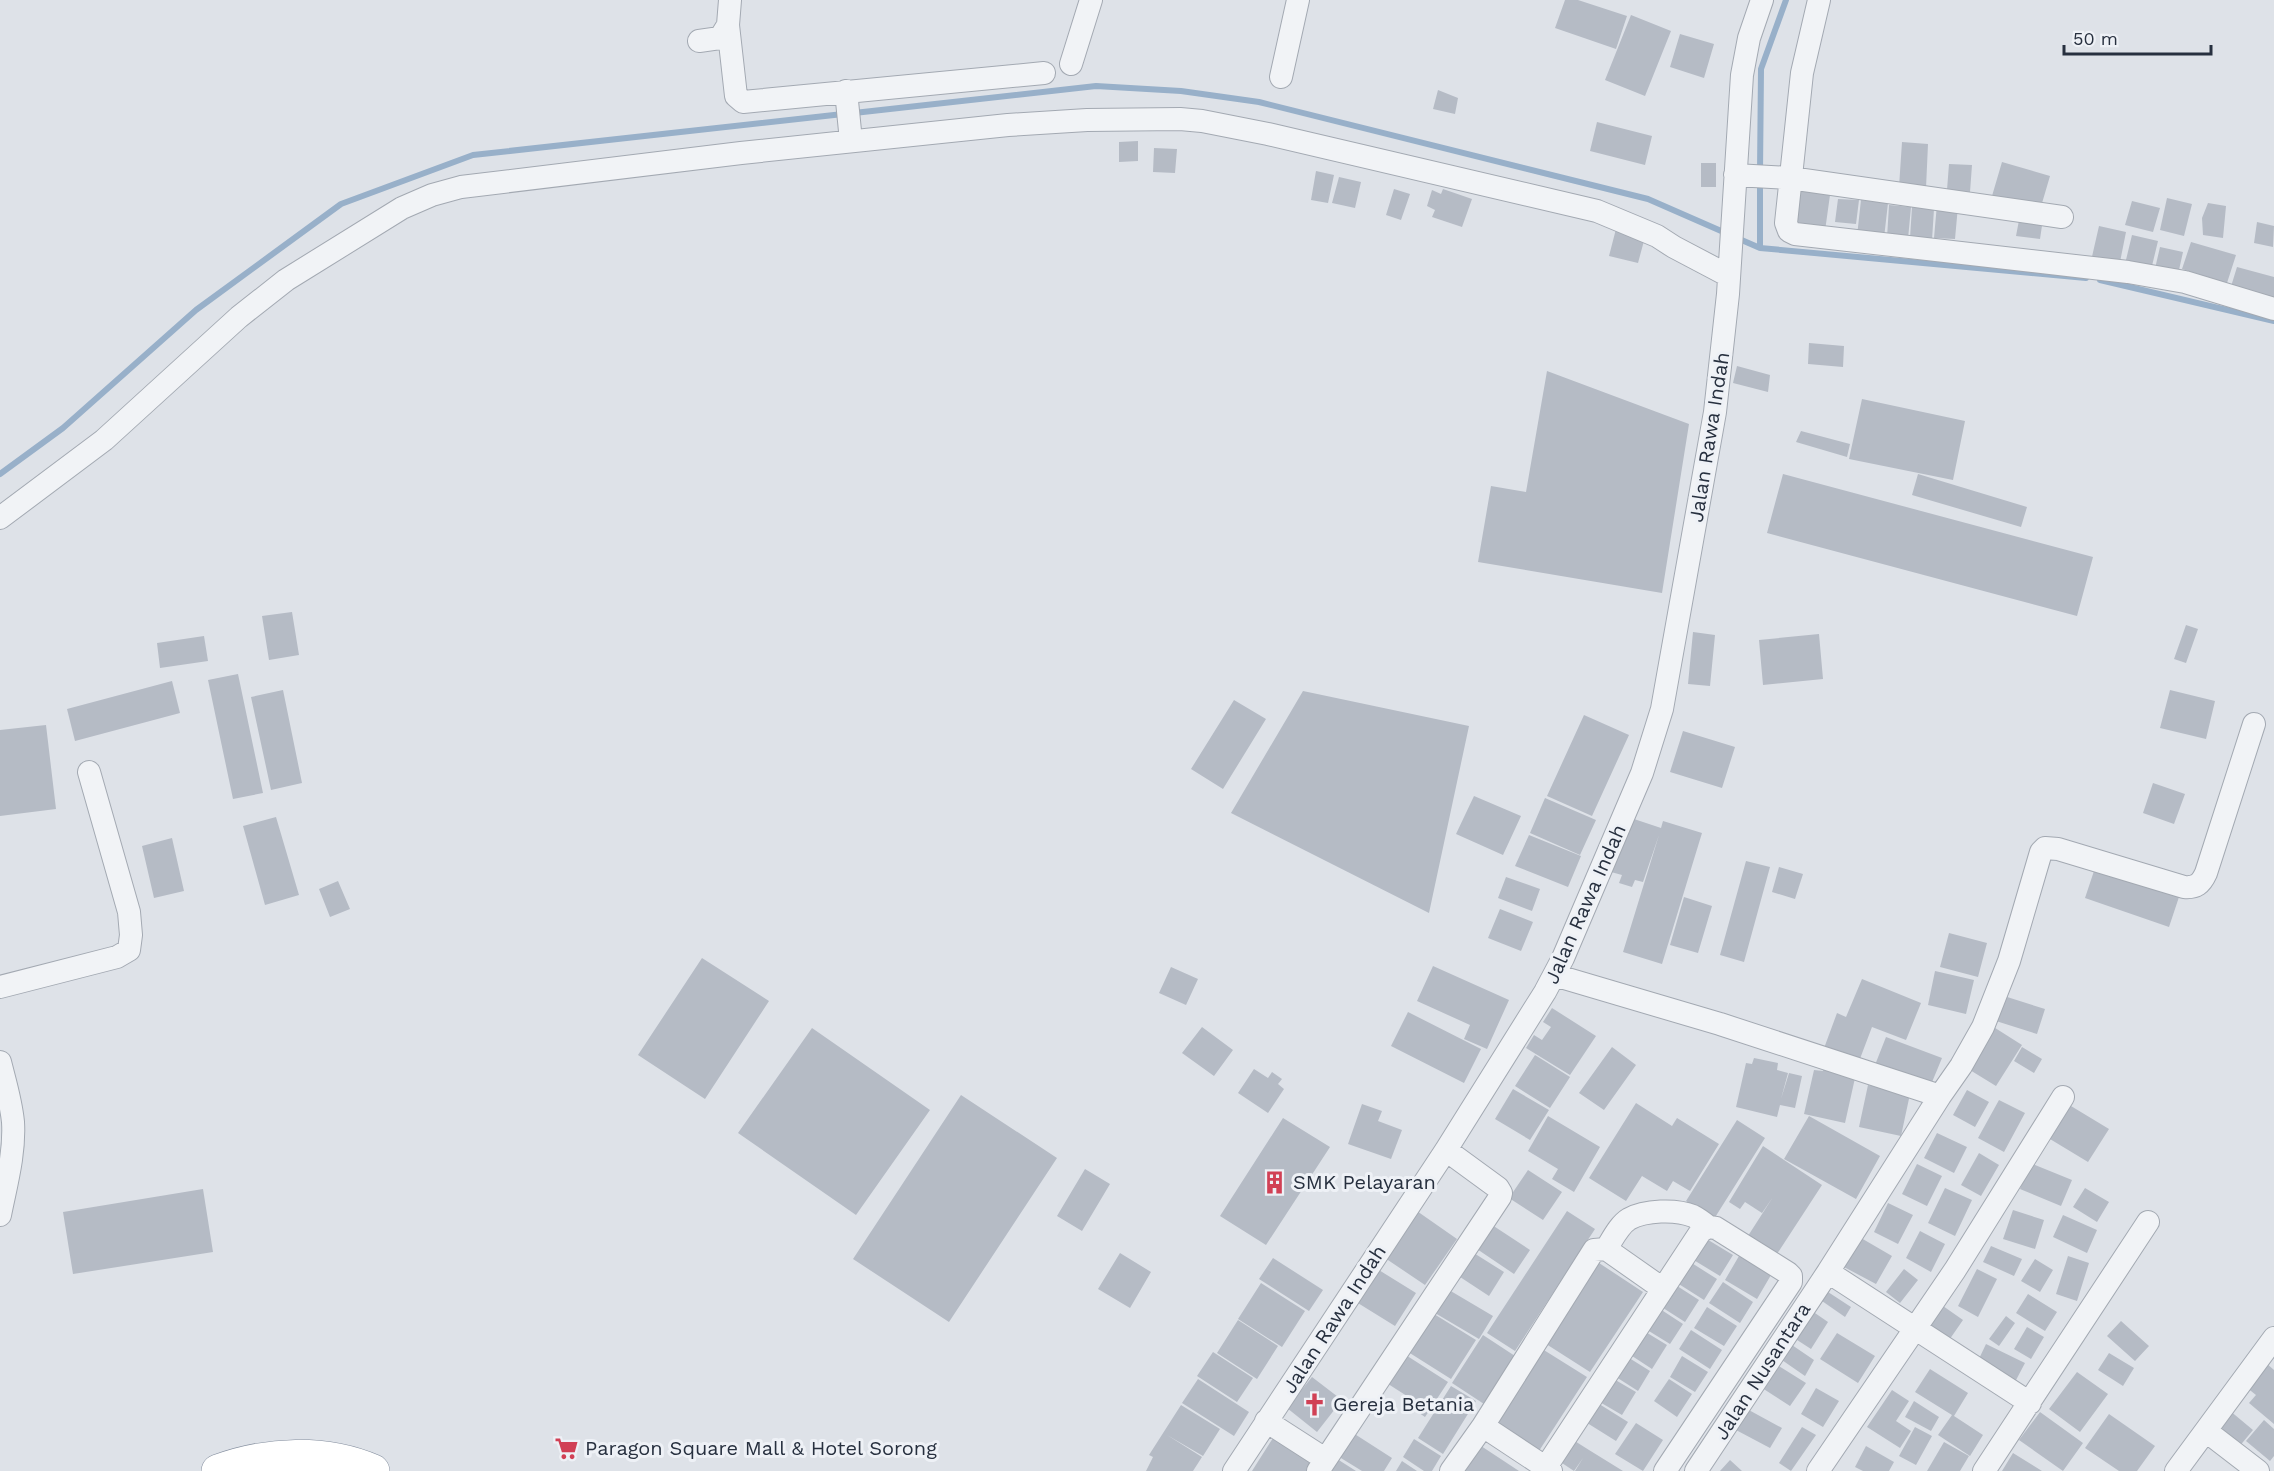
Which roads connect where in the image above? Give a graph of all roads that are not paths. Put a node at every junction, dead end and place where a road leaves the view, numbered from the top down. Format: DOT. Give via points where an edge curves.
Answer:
graph roads {
  1 [pos="730,0"];
  2 [pos="1091,0"];
  3 [pos="1298,0"];
  4 [pos="1762,0"];
  5 [pos="1819,0"];
  6 [pos="728,25"];
  7 [pos="699,41"];
  8 [pos="1071,64"];
  9 [pos="1044,73"];
  10 [pos="1281,77"];
  11 [pos="846,91"];
  12 [pos="850,132"];
  13 [pos="1740,175"];
  14 [pos="1785,178"];
  15 [pos="2062,217"];
  16 [pos="1729,266"];
  17 [pos="2274,309"];
  18 [pos="0,518"];
  19 [pos="2254,724"];
  20 [pos="89,772"];
  21 [pos="1554,975"];
  22 [pos="0,987"];
  23 [pos="0,1062"];
  24 [pos="1940,1096"];
  25 [pos="2063,1097"];
  26 [pos="1446,1150"];
  27 [pos="0,1215"];
  28 [pos="2148,1222"];
  29 [pos="1708,1227"];
  30 [pos="1606,1249"];
  31 [pos="1828,1272"];
  32 [pos="1663,1289"];
  33 [pos="1914,1329"];
  34 [pos="2270,1352"];
  35 [pos="2030,1403"];
  36 [pos="1266,1421"];
  37 [pos="1483,1426"];
  38 [pos="2206,1431"];
  39 [pos="1322,1465"];
  40 [pos="1548,1469"];
  41 [pos="218,1471"];
  42 [pos="373,1471"];
  43 [pos="1234,1471"];
  44 [pos="1451,1471"];
  45 [pos="1665,1471"];
  46 [pos="1696,1471"];
  47 [pos="1818,1471"];
  48 [pos="1985,1471"];
  49 [pos="2176,1471"];
  50 [pos="2258,1471"];
  1 -- 6 [label="street"];
  2 -- 8 [label="street"];
  3 -- 10 [label="street"];
  4 -- 13 [label="street" via="1744,60"];
  5 -- 14 [label="street" via="1802,73"];
  6 -- 7 [label="street" via="720,38"];
  6 -- 11 [label="street" via="736,96 743,102"];
  9 -- 11 [label="street"];
  11 -- 12 [label="street"];
  12 -- 16 [label="street" via="1132,119 1202,121 1597,211"];
  12 -- 18 [label="street" via="461,187 402,208 286,280 231,324 104,440"];
  13 -- 14 [label="street"];
  13 -- 16 [label="street, Jalan Rawa Indah" via="1732,214"];
  14 -- 15 [label="street"];
  14 -- 17 [label="street" via="1786,223 1794,234 2128,272 2185,282"];
  16 -- 21 [label="street, Jalan Rawa Indah" via="1715,411 1662,709 1642,773"];
  19 -- 24 [label="street, Jalan Nusantara" via="2206,873 2196,886 2184,887 2058,849 2045,848 2041,852 1994,1001 1971,1050"];
  20 -- 22 [label="street" via="129,912 129,950 117,957"];
  21 -- 24 [label="street"];
  21 -- 26 [label="street, Jalan Rawa Indah"];
  23 -- 27 [label="street" via="13,1124 12,1155"];
  24 -- 31 [label="street, Jalan Nusantara"];
  25 -- 33 [label="street"];
  26 -- 36 [label="street, Jalan Rawa Indah"];
  26 -- 39 [label="street" via="1501,1190 1500,1197"];
  28 -- 35 [label="street"];
  29 -- 30 [label="street" via="1691,1215 1649,1213 1628,1220"];
  29 -- 32 [label="street" via="1701,1231"];
  29 -- 45 [label="street" via="1720,1230 1792,1278"];
  30 -- 32 [label="street"];
  30 -- 37 [label="street" via="1591,1254"];
  31 -- 33 [label="street"];
  31 -- 46 [label="street, Jalan Nusantara"];
  32 -- 40 [label="street"];
  33 -- 35 [label="street"];
  33 -- 47 [label="street"];
  34 -- 38 [label="street"];
  35 -- 48 [label="street"];
  36 -- 39 [label="street"];
  36 -- 43 [label="street, Jalan Rawa Indah"];
  37 -- 40 [label="street"];
  37 -- 44 [label="street"];
  38 -- 49 [label="street"];
  38 -- 50 [label="street"];
  41 -- 42 [label="highway" via="252,1461 297,1456 327,1458"];
}
